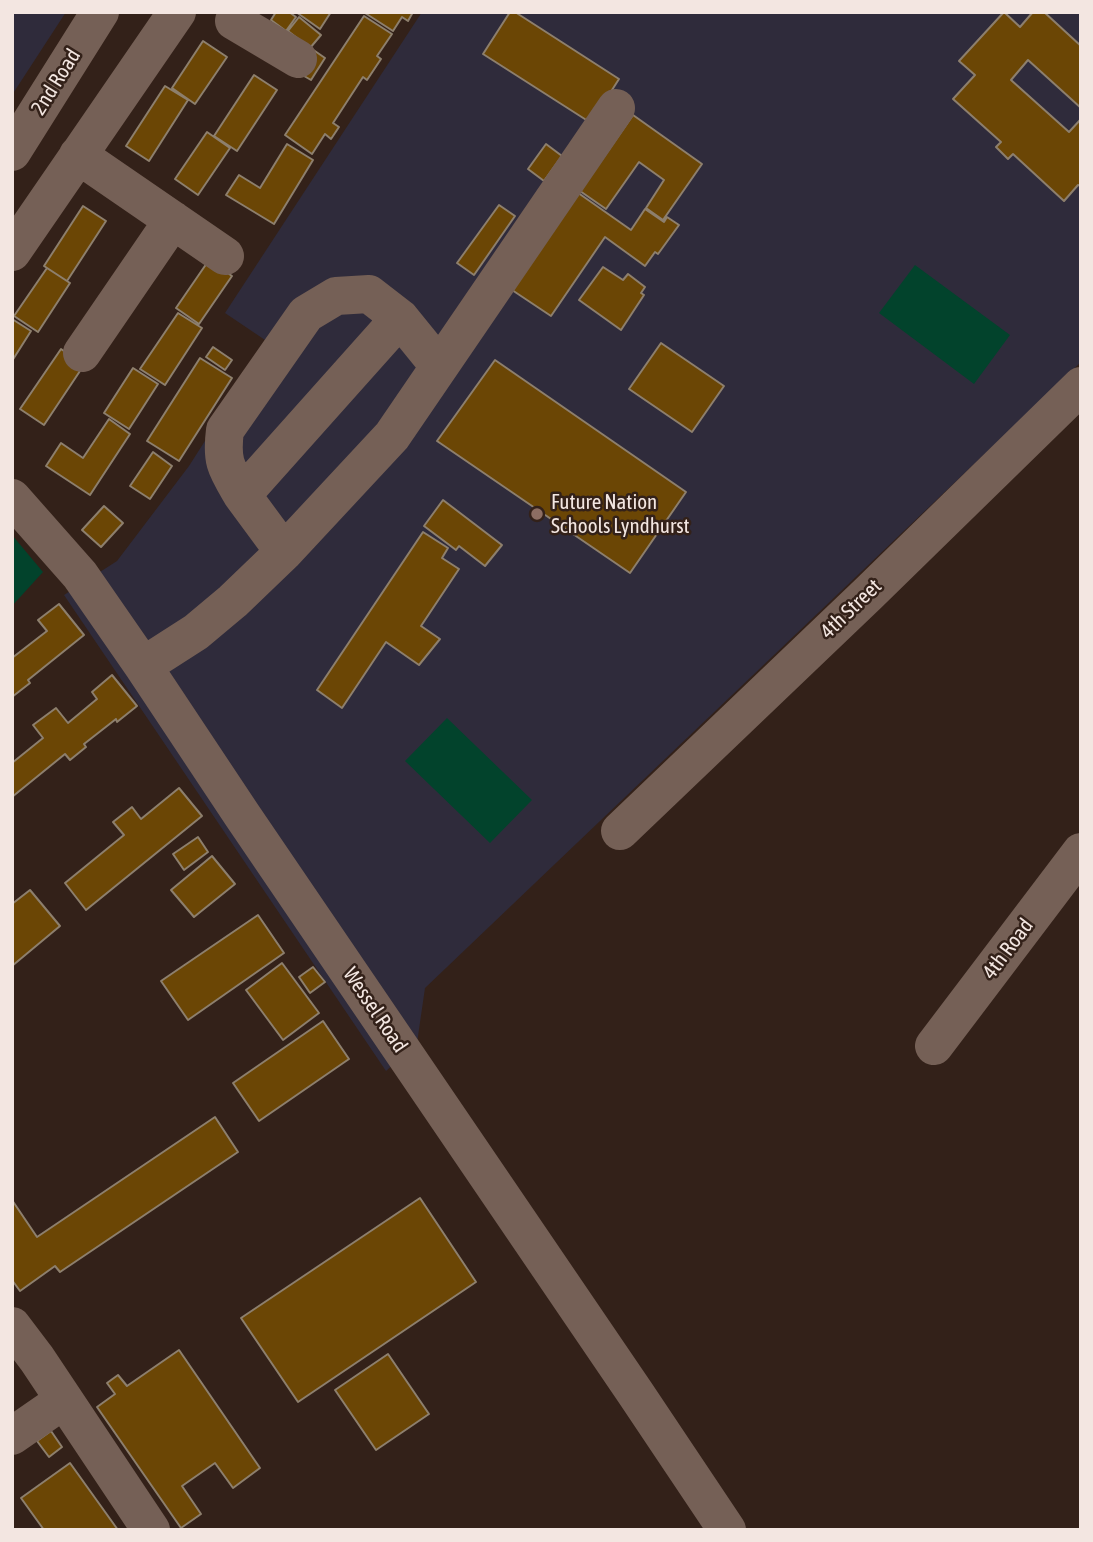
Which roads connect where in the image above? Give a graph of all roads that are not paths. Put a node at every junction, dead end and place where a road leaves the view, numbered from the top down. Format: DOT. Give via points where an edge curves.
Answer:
graph roads {
  1 [pos="100,12"];
  2 [pos="177,12"];
  3 [pos="229,15"];
  4 [pos="298,59"];
  5 [pos="616,108"];
  6 [pos="12,152"];
  7 [pos="78,155"];
  8 [pos="173,220"];
  9 [pos="12,252"];
  10 [pos="225,256"];
  11 [pos="400,318"];
  12 [pos="82,353"];
  13 [pos="439,366"];
  14 [pos="1081,386"];
  15 [pos="242,495"];
  16 [pos="12,498"];
  17 [pos="284,552"];
  18 [pos="143,666"];
  19 [pos="620,831"];
  20 [pos="1081,852"];
  21 [pos="934,1046"];
  22 [pos="12,1326"];
  23 [pos="25,1368"];
  24 [pos="64,1400"];
  25 [pos="12,1436"];
  26 [pos="150,1530"];
  27 [pos="727,1530"];
  1 -- 6 [label="street, 2nd Road"];
  2 -- 7 [label="street"];
  3 -- 4 [label="street"];
  5 -- 13 [label="street"];
  7 -- 8 [label="street"];
  7 -- 9 [label="street"];
  8 -- 10 [label="street"];
  8 -- 12 [label="street"];
  11 -- 13 [label="street"];
  11 -- 15 [label="street"];
  11 -- 15 [label="street" via="369,294 336,296 306,314 225,430 222,451"];
  13 -- 17 [label="street" via="392,436"];
  14 -- 19 [label="street, 4th Street"];
  15 -- 17 [label="street"];
  16 -- 18 [label="street, Wessel Road" via="80,575"];
  17 -- 18 [label="street" via="196,632"];
  18 -- 27 [label="street, Wessel Road"];
  20 -- 21 [label="street, 4th Road"];
  22 -- 23 [label="street"];
  23 -- 24 [label="street"];
  24 -- 25 [label="street"];
  24 -- 26 [label="street"];
}
